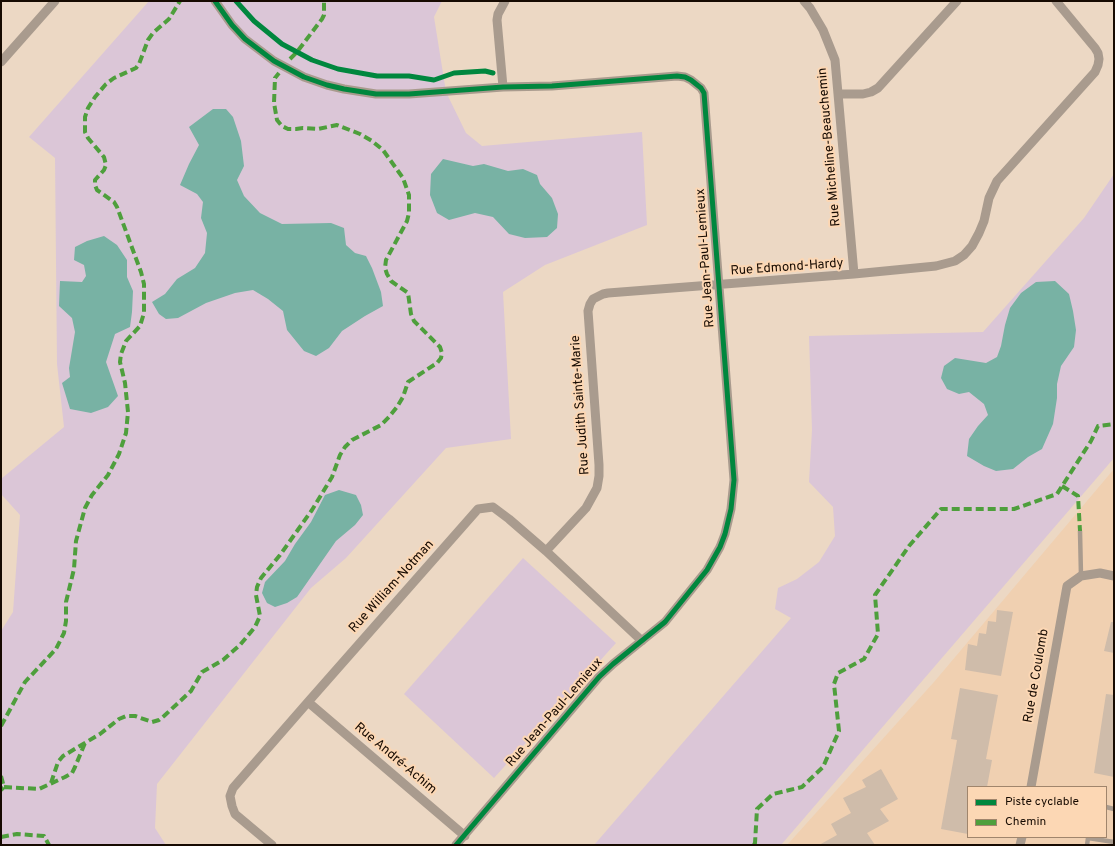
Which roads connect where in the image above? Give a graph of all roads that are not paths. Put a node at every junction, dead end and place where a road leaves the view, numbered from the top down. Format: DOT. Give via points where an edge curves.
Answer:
graph roads {
  1 [pos="56,1"];
  2 [pos="215,1"];
  3 [pos="505,1"];
  4 [pos="804,1"];
  5 [pos="957,1"];
  6 [pos="1056,1"];
  7 [pos="1,62"];
  8 [pos="503,87"];
  9 [pos="839,94"];
  10 [pos="854,274"];
  11 [pos="718,284"];
  12 [pos="588,311"];
  13 [pos="1080,531"];
  14 [pos="546,551"];
  15 [pos="1081,576"];
  16 [pos="1114,576"];
  17 [pos="642,641"];
  18 [pos="308,702"];
  19 [pos="1031,786"];
  20 [pos="465,836"];
  21 [pos="1114,842"];
  22 [pos="272,845"];
  23 [pos="456,845"];
  24 [pos="1087,845"];
  1 -- 7 [label="street"];
  2 -- 8 [label="street, Rue Jean-Paul-Lemieux" via="254,47 294,72 327,85 390,95"];
  3 -- 8 [label="street" via="497,20"];
  4 -- 9 [label="street, Rue Micheline-Beauchemin" via="822,30 835,60"];
  5 -- 9 [label="street" via="878,88 863,94"];
  6 -- 10 [label="street, Rue Edmond-Hardy" via="1095,48 1098,53 1098,65 1092,75 997,181 989,198 984,221 972,246 955,261 936,266"];
  8 -- 11 [label="street, Rue Jean-Paul-Lemieux" via="552,86 677,76 696,83 704,93 705,101"];
  9 -- 10 [label="street, Rue Micheline-Beauchemin"];
  10 -- 11 [label="street, Rue Edmond-Hardy"];
  11 -- 12 [label="street, Rue Edmond-Hardy" via="602,294 593,299"];
  11 -- 17 [label="street, Rue Jean-Paul-Lemieux" via="734,480 729,521 720,547 707,570 665,622"];
  12 -- 14 [label="street, Rue Judith Sainte-Marie" via="599,465 597,488 586,508"];
  13 -- 15 [label="lane"];
  14 -- 17 [label="street, Rue William-Notman"];
  14 -- 18 [label="street, Rue William-Notman" via="493,507 478,509"];
  15 -- 16 [label="street" via="1100,573"];
  15 -- 19 [label="street, Rue de Coulomb" via="1067,586"];
  17 -- 20 [label="street, Rue Jean-Paul-Lemieux" via="599,677"];
  18 -- 20 [label="street, Rue André-Achim"];
  18 -- 22 [label="street, Rue William-Notman" via="233,788 230,796 236,814"];
  20 -- 23 [label="street, Rue Jean-Paul-Lemieux"];
  21 -- 24 [label="lane" via="1088,838"];
}
